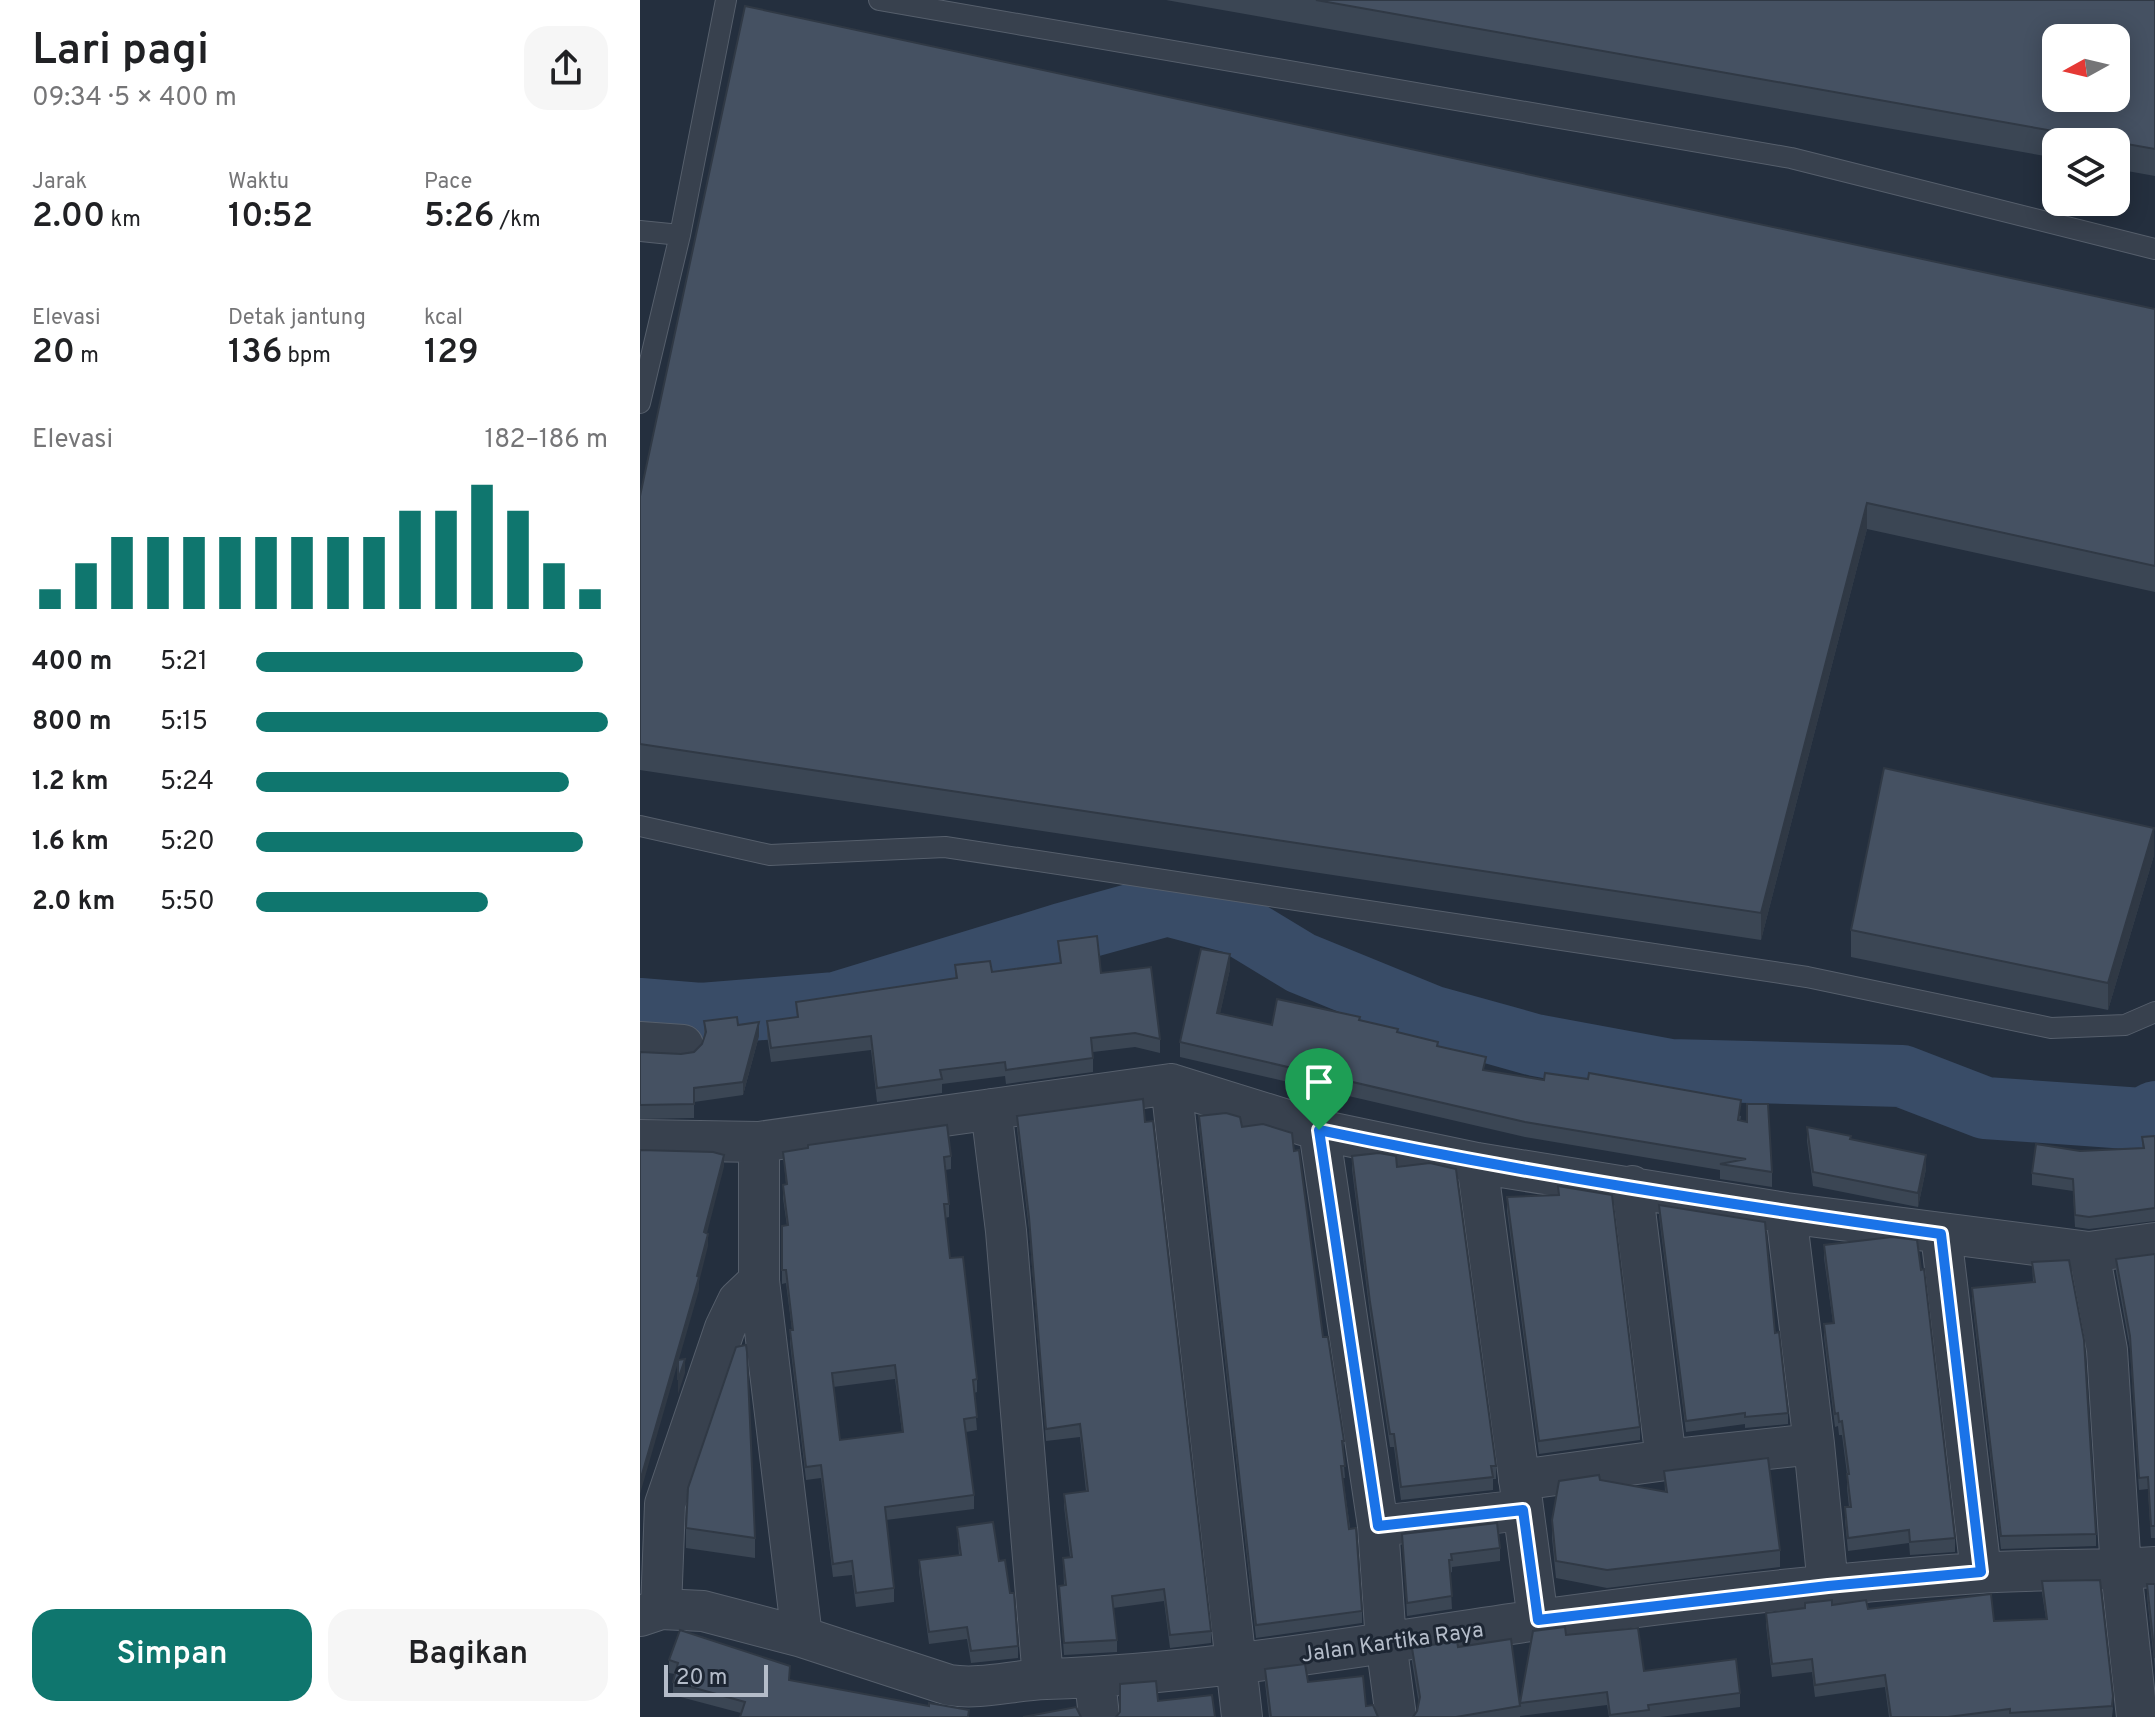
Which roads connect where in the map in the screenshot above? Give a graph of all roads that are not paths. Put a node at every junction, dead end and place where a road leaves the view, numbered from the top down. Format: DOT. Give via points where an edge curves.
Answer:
graph roads {
  1 [pos="726,0"];
  2 [pos="879,0"];
  3 [pos="640,231"];
  4 [pos="680,235"];
  5 [pos="2155,249"];
  6 [pos="640,403"];
  7 [pos="640,826"];
  8 [pos="2155,1012"];
  9 [pos="640,1042"];
  10 [pos="683,1045"];
  11 [pos="1171,1084"];
  12 [pos="991,1109"];
  13 [pos="1319,1130"];
  14 [pos="640,1140"];
  15 [pos="759,1142"];
  16 [pos="1477,1163"];
  17 [pos="1632,1186"];
  18 [pos="1786,1213"];
  19 [pos="1941,1234"];
  20 [pos="2155,1243"];
  21 [pos="2089,1252"];
  22 [pos="759,1281"];
  23 [pos="1814,1444"];
  24 [pos="1666,1460"];
  25 [pos="1521,1495"];
  26 [pos="1378,1526"];
  27 [pos="2138,1568"];
  28 [pos="1981,1572"];
  29 [pos="1828,1586"];
  30 [pos="650,1612"];
  31 [pos="1538,1620"];
  32 [pos="802,1637"];
  33 [pos="1386,1642"];
  34 [pos="1235,1664"];
  35 [pos="1043,1679"];
  36 [pos="1097,1698"];
  37 [pos="1242,1717"];
  38 [pos="1396,1717"];
  39 [pos="2137,1717"];
  1 -- 4 [label="lane"];
  2 -- 5 [label="lane" via="1791,158"];
  3 -- 4 [label="lane"];
  4 -- 6 [label="lane"];
  7 -- 8 [label="lane" via="770,855 945,847 1807,977 2051,1028 2125,1025"];
  9 -- 10 [label="street"];
  11 -- 12 [label="street"];
  11 -- 13 [label="street"];
  11 -- 34 [label="street"];
  12 -- 15 [label="street"];
  12 -- 35 [label="street"];
  13 -- 16 [label="street"];
  13 -- 26 [label="street"];
  14 -- 15 [label="street"];
  15 -- 22 [label="street"];
  16 -- 17 [label="street"];
  16 -- 25 [label="street"];
  17 -- 18 [label="street"];
  17 -- 24 [label="street"];
  18 -- 19 [label="street"];
  18 -- 23 [label="street"];
  19 -- 21 [label="street"];
  19 -- 28 [label="street"];
  20 -- 21 [label="street"];
  21 -- 27 [label="street"];
  22 -- 30 [label="street" via="738,1301 725,1328 665,1504"];
  22 -- 32 [label="street"];
  23 -- 24 [label="street"];
  23 -- 29 [label="street"];
  24 -- 25 [label="street"];
  25 -- 26 [label="street"];
  25 -- 31 [label="street"];
  26 -- 33 [label="street"];
  27 -- 28 [label="street, Jalan Kartika Raya"];
  27 -- 39 [label="street"];
  28 -- 29 [label="street, Jalan Kartika Raya"];
  29 -- 31 [label="street, Jalan Kartika Raya"];
  30 -- 32 [label="street, Jalan Kartika Raya" via="703,1611"];
  31 -- 33 [label="street, Jalan Kartika Raya"];
  32 -- 35 [label="street, Jalan Kartika Raya" via="949,1685 969,1688"];
  33 -- 34 [label="street, Jalan Kartika Raya"];
  33 -- 38 [label="street"];
  34 -- 36 [label="street, Jalan Kartika Raya"];
  34 -- 37 [label="street"];
  35 -- 36 [label="street, Jalan Kartika Raya"];
}
